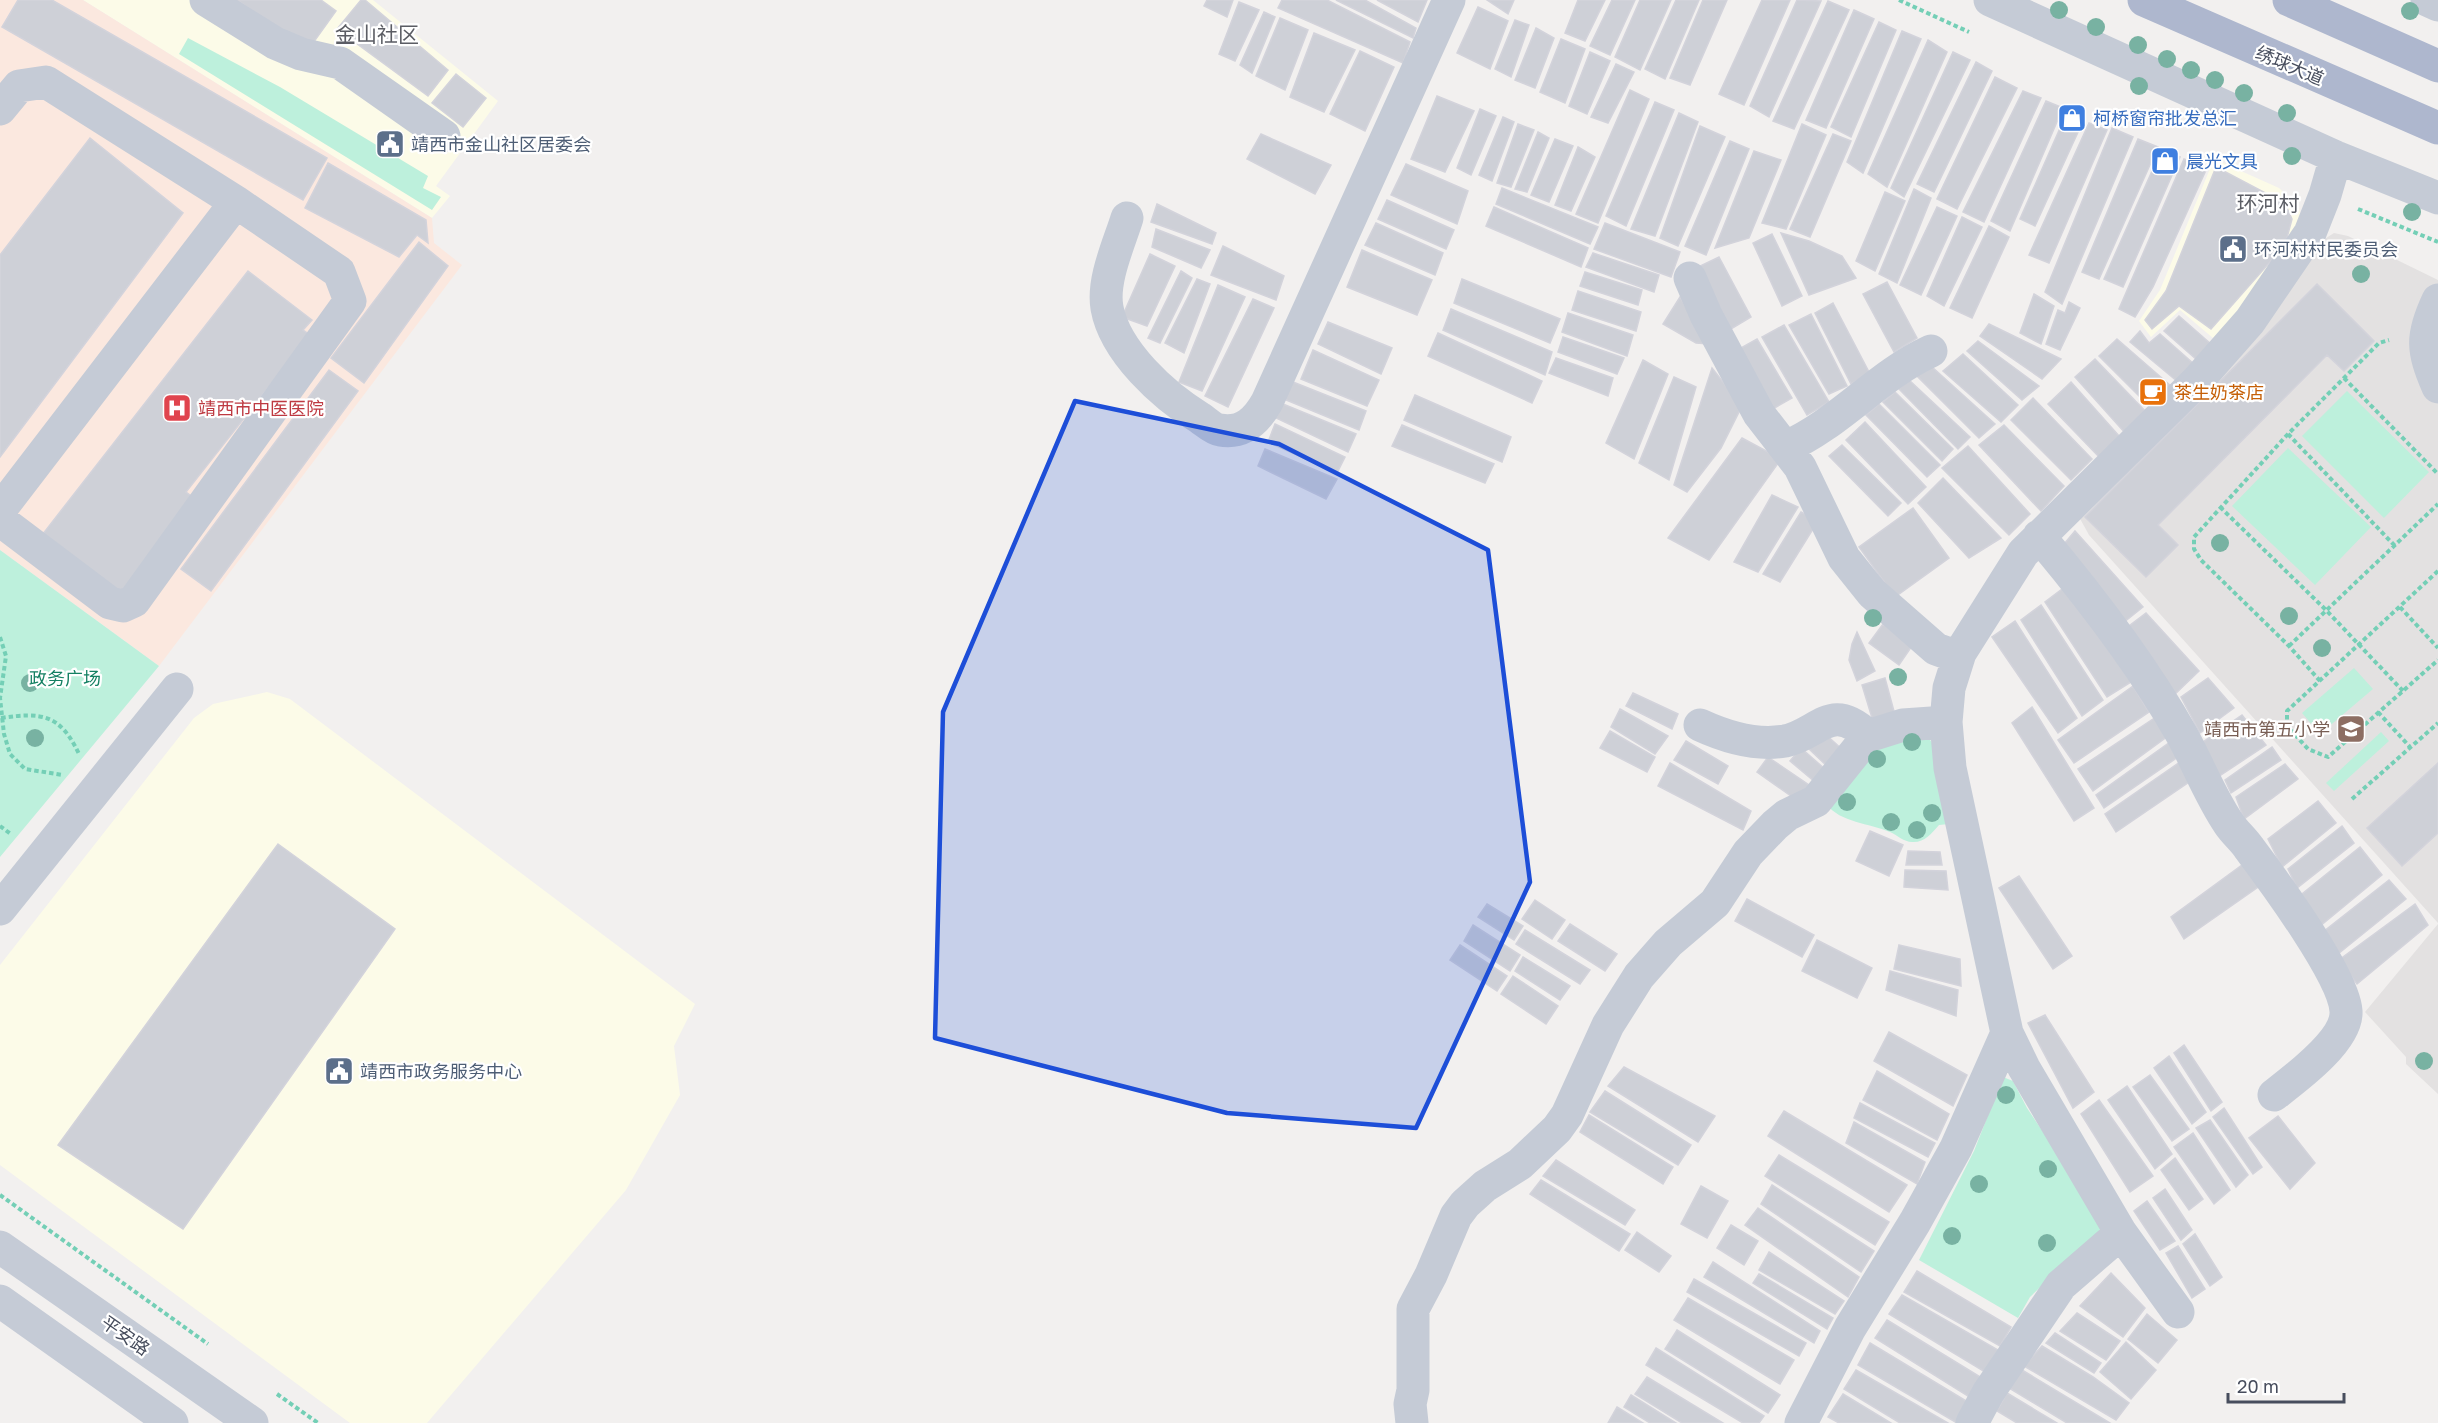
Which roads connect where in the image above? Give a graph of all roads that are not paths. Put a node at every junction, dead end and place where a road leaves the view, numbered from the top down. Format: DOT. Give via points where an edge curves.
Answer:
graph roads {
  1 [pos="206,0"];
  2 [pos="1449,0"];
  3 [pos="1990,0"];
  4 [pos="2144,0"];
  5 [pos="2289,0"];
  6 [pos="2427,0"];
  7 [pos="2438,5"];
  8 [pos="2438,66"];
  9 [pos="0,108"];
  10 [pos="2438,128"];
  11 [pos="444,136"];
  12 [pos="2336,157"];
  13 [pos="2438,198"];
  14 [pos="236,202"];
  15 [pos="1127,218"];
  16 [pos="1690,278"];
  17 [pos="2438,300"];
  18 [pos="1931,351"];
  19 [pos="2438,387"];
  20 [pos="1786,447"];
  21 [pos="0,510"];
  22 [pos="0,520"];
  23 [pos="2038,536"];
  24 [pos="1960,653"];
  25 [pos="177,689"];
  26 [pos="1946,722"];
  27 [pos="1700,725"];
  28 [pos="1868,736"];
  29 [pos="0,909"];
  30 [pos="2007,1033"];
  31 [pos="2274,1095"];
  32 [pos="2121,1233"];
  33 [pos="0,1247"];
  34 [pos="0,1300"];
  35 [pos="2178,1312"];
  36 [pos="172,1423"];
  37 [pos="252,1423"];
  38 [pos="1412,1423"];
  39 [pos="1801,1423"];
  40 [pos="1972,1423"];
  1 -- 11 [label="street" via="275,43 340,63"];
  2 -- 15 [label="street" via="1257,420 1237,430 1218,430 1164,392 1134,362 1107,308 1108,285"];
  3 -- 12 [label="street"];
  4 -- 10 [label="main road, 绣球大道"];
  5 -- 8 [label="main road"];
  6 -- 7 [label="street"];
  9 -- 14 [label="street" via="19,86 46,82"];
  12 -- 13 [label="street"];
  12 -- 23 [label="street" via="2310,233 2250,321 2198,380"];
  14 -- 21 [label="street"];
  14 -- 22 [label="street" via="339,272 350,301 134,601 123,606 111,603"];
  16 -- 20 [label="street" via="1759,414"];
  17 -- 19 [label="street" via="2424,342 2427,362"];
  18 -- 20 [label="street" via="1904,363 1830,422"];
  20 -- 24 [label="street" via="1859,580 1936,649"];
  23 -- 24 [label="street" via="2023,553"];
  23 -- 31 [label="street" via="2091,599 2144,676 2181,734 2230,826 2271,878 2334,973 2343,995 2345,1025 2320,1056"];
  24 -- 26 [label="street" via="1949,688"];
  25 -- 29 [label="street"];
  26 -- 28 [label="street" via="1903,725"];
  26 -- 30 [label="street" via="1950,768"];
  27 -- 28 [label="street" via="1728,736 1763,742 1796,737 1835,719 1861,729"];
  28 -- 38 [label="street" via="1816,801 1786,815 1775,825 1748,853 1715,903 1668,942 1639,976 1608,1025 1557,1129 1520,1164 1473,1195 1456,1216 1413,1309"];
  30 -- 32 [label="street"];
  30 -- 39 [label="street" via="1956,1148 1850,1328"];
  32 -- 35 [label="street"];
  32 -- 40 [label="street" via="2061,1285"];
  33 -- 37 [label="street, 平安路"];
  34 -- 36 [label="street"];
}
